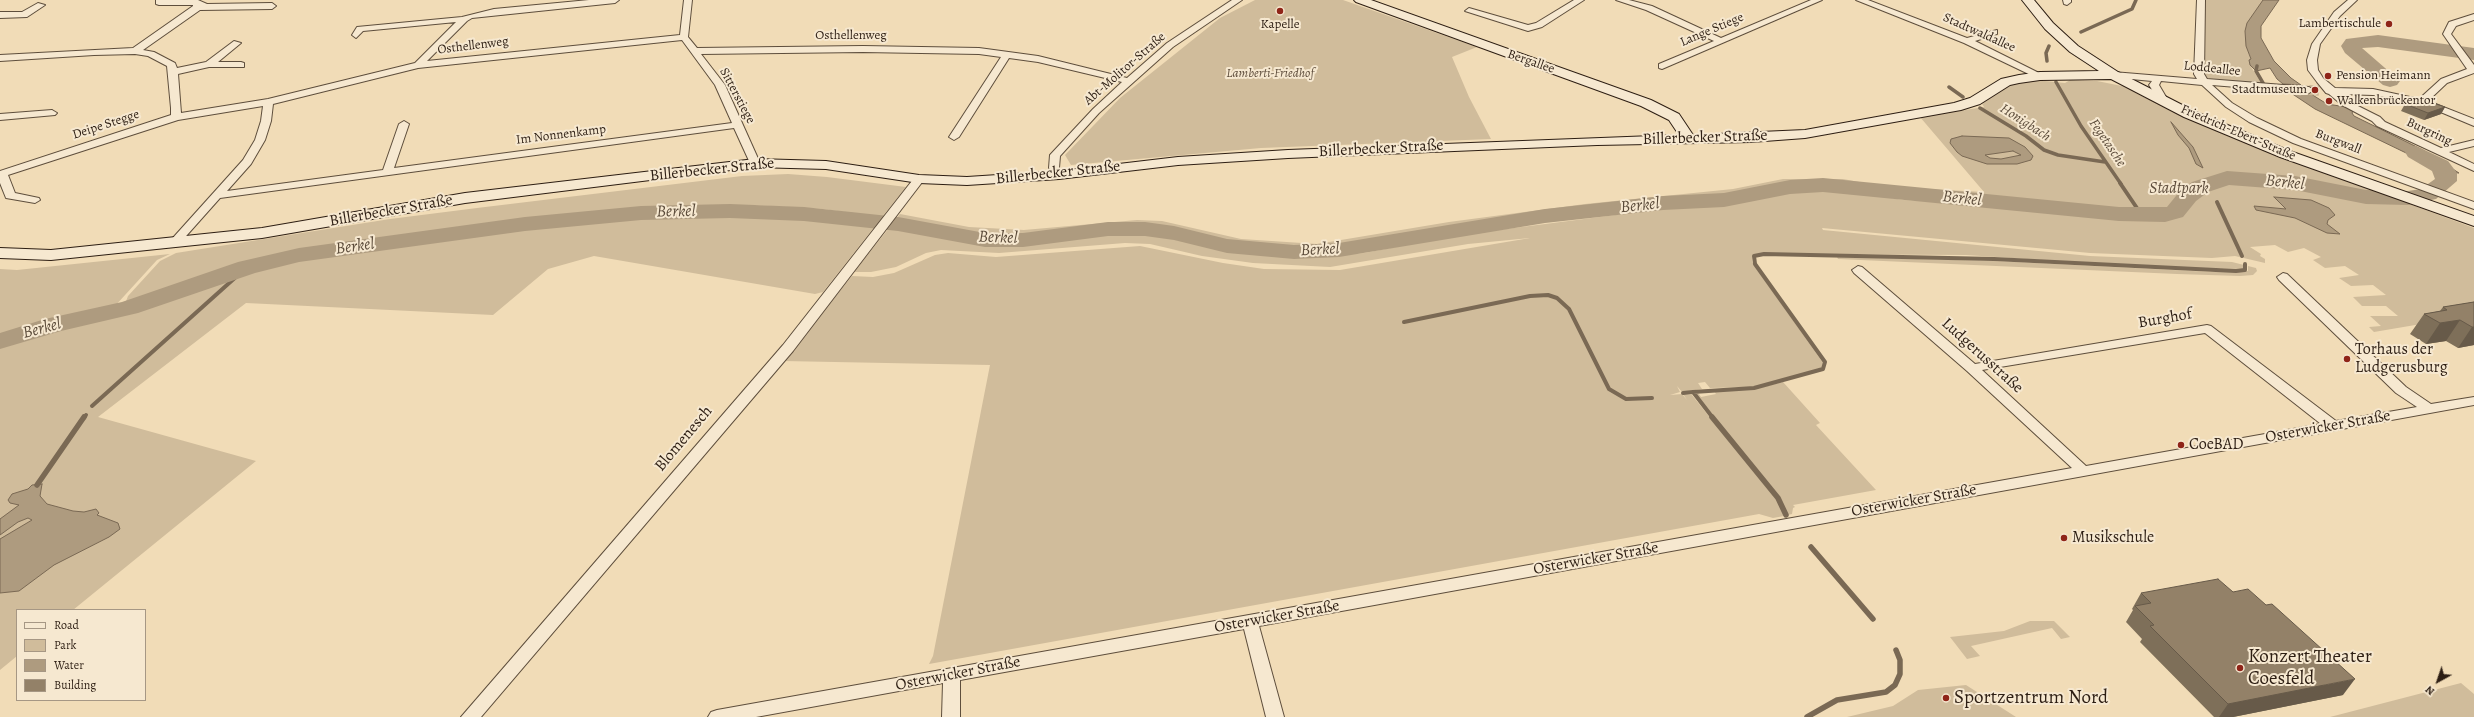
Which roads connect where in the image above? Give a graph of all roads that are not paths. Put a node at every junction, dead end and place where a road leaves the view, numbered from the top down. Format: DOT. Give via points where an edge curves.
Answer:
graph roads {
  1 [pos="40,0"];
  2 [pos="162,0"];
  3 [pos="209,0"];
  4 [pos="615,0"];
  5 [pos="688,0"];
  6 [pos="1238,0"];
  7 [pos="1360,0"];
  8 [pos="1580,0"];
  9 [pos="1620,0"];
  10 [pos="1818,0"];
  11 [pos="1860,0"];
  12 [pos="2028,0"];
  13 [pos="2200,0"];
  14 [pos="2353,0"];
  15 [pos="31,6"];
  16 [pos="272,6"];
  17 [pos="0,7"];
  18 [pos="198,8"];
  19 [pos="1469,11"];
  20 [pos="0,15"];
  21 [pos="2474,17"];
  22 [pos="464,19"];
  23 [pos="365,20"];
  24 [pos="1994,32"];
  25 [pos="684,37"];
  26 [pos="1719,40"];
  27 [pos="1967,41"];
  28 [pos="237,43"];
  29 [pos="2074,49"];
  30 [pos="135,51"];
  31 [pos="694,52"];
  32 [pos="1007,54"];
  33 [pos="0,58"];
  34 [pos="209,64"];
  35 [pos="241,65"];
  36 [pos="418,65"];
  37 [pos="1662,66"];
  38 [pos="2473,71"];
  39 [pos="173,72"];
  40 [pos="2056,75"];
  41 [pos="2113,75"];
  42 [pos="2040,76"];
  43 [pos="2159,77"];
  44 [pos="1128,81"];
  45 [pos="2204,82"];
  46 [pos="2309,90"];
  47 [pos="2323,91"];
  48 [pos="2334,91"];
  49 [pos="268,102"];
  50 [pos="2164,102"];
  51 [pos="2422,102"];
  52 [pos="52,113"];
  53 [pos="0,116"];
  54 [pos="176,117"];
  55 [pos="2474,123"];
  56 [pos="404,124"];
  57 [pos="738,125"];
  58 [pos="954,137"];
  59 [pos="1689,140"];
  60 [pos="2474,143"];
  61 [pos="2438,152"];
  62 [pos="755,163"];
  63 [pos="2474,168"];
  64 [pos="388,171"];
  65 [pos="1,174"];
  66 [pos="1059,175"];
  67 [pos="919,180"];
  68 [pos="2474,194"];
  69 [pos="218,195"];
  70 [pos="35,200"];
  71 [pos="2469,204"];
  72 [pos="2474,221"];
  73 [pos="175,242"];
  74 [pos="0,253"];
  75 [pos="1858,270"];
  76 [pos="2283,277"];
  77 [pos="1972,368"];
  78 [pos="2474,401"];
  79 [pos="2429,409"];
  80 [pos="2333,426"];
  81 [pos="2082,470"];
  82 [pos="1250,621"];
  83 [pos="952,675"];
  84 [pos="470,717"];
  85 [pos="717,717"];
  86 [pos="951,717"];
  87 [pos="1276,717"];
  1 -- 15 [label="street"];
  2 -- 18 [label="street" via="159,2 196,2"];
  3 -- 18 [label="street"];
  4 -- 22 [label="street" via="494,12"];
  5 -- 25 [label="street"];
  6 -- 44 [label="street, Abt-Molitor-Straße" via="1170,45"];
  7 -- 59 [label="main road, Bergallee" via="1646,103 1674,117"];
  8 -- 19 [label="street" via="1539,25 1528,28"];
  9 -- 26 [label="street" via="1656,11"];
  10 -- 26 [label="street, Lange Stiege"];
  11 -- 27 [label="street, Stadtwaldallee"];
  12 -- 29 [label="main road, Friedrich-Ebert-Straße" via="2049,26"];
  13 -- 45 [label="street" via="2199,74"];
  14 -- 48 [label="street, Burgring" via="2346,4 2327,26 2316,44 2312,60 2313,70 2320,80"];
  15 -- 17 [label="street"];
  15 -- 20 [label="street" via="41,5 24,15"];
  16 -- 18 [label="street"];
  18 -- 30 [label="street"];
  21 -- 38 [label="street" via="2452,24 2447,34"];
  22 -- 23 [label="street" via="358,32"];
  22 -- 36 [label="street"];
  24 -- 27 [label="street"];
  25 -- 31 [label="street, Sitterstiege"];
  25 -- 36 [label="street, Osthellenweg"];
  26 -- 37 [label="street, Lange Stiege"];
  27 -- 42 [label="street, Stadtwaldallee"];
  28 -- 34 [label="street"];
  29 -- 40 [label="main road" via="2070,63"];
  29 -- 41 [label="main road, Friedrich-Ebert-Straße"];
  30 -- 33 [label="street"];
  30 -- 39 [label="street" via="162,58 172,64"];
  31 -- 32 [label="street, Osthellenweg" via="950,49"];
  31 -- 57 [label="street, Sitterstiege" via="720,85"];
  32 -- 44 [label="street, Osthellenweg"];
  32 -- 58 [label="street"];
  34 -- 35 [label="street"];
  34 -- 39 [label="street"];
  36 -- 49 [label="street, Osthellenweg"];
  38 -- 51 [label="street" via="2444,81"];
  39 -- 54 [label="street"];
  40 -- 41 [label="main road, Billerbecker Straße"];
  40 -- 42 [label="main road, Billerbecker Straße"];
  41 -- 43 [label="street, Loddeallee"];
  41 -- 50 [label="main road, Friedrich-Ebert-Straße"];
  42 -- 59 [label="main road, Billerbecker Straße" via="2006,82 1975,101 1937,111 1805,134"];
  43 -- 45 [label="street, Loddeallee"];
  43 -- 50 [label="street" via="2154,85"];
  44 -- 66 [label="street, Abt-Molitor-Straße" via="1055,155 1054,168"];
  45 -- 46 [label="street, Loddeallee"];
  45 -- 71 [label="street, Burgwall" via="2229,105 2274,131 2343,159"];
  47 -- 48 [label="street"];
  48 -- 51 [label="street" via="2373,92"];
  48 -- 61 [label="street, Burgring" via="2353,107 2381,124"];
  49 -- 54 [label="street"];
  49 -- 69 [label="street" via="260,140 247,162"];
  50 -- 72 [label="main road, Friedrich-Ebert-Straße" via="2259,145"];
  51 -- 55 [label="street"];
  52 -- 53 [label="street, Deipe Stegge"];
  54 -- 65 [label="street, Deipe Stegge"];
  56 -- 64 [label="street"];
  57 -- 62 [label="street, Sitterstiege"];
  57 -- 64 [label="street, Im Nonnenkamp"];
  59 -- 66 [label="main road, Billerbecker Straße" via="1288,154 1178,161"];
  60 -- 61 [label="street"];
  61 -- 63 [label="street, Burgring"];
  62 -- 67 [label="main road, Billerbecker Straße" via="838,166"];
  62 -- 73 [label="main road, Billerbecker Straße" via="465,198 262,233"];
  64 -- 69 [label="street, Im Nonnenkamp"];
  65 -- 70 [label="street, Deipe Stegge" via="10,196"];
  66 -- 67 [label="main road, Billerbecker Straße" via="967,181"];
  67 -- 84 [label="street, Blomenesch" via="788,348"];
  68 -- 71 [label="street"];
  69 -- 73 [label="street"];
  73 -- 74 [label="main road, Billerbecker Straße" via="50,255"];
  75 -- 77 [label="street, Ludgerusstraße"];
  76 -- 79 [label="street" via="2401,390"];
  77 -- 80 [label="street, Burghof" via="2207,329"];
  77 -- 81 [label="street, Ludgerusstraße"];
  78 -- 79 [label="street, Osterwicker Straße"];
  79 -- 80 [label="street, Osterwicker Straße"];
  80 -- 81 [label="street, Osterwicker Straße"];
  81 -- 82 [label="street, Osterwicker Straße"];
  82 -- 83 [label="street, Osterwicker Straße"];
  82 -- 87 [label="street"];
  83 -- 85 [label="street, Osterwicker Straße"];
  83 -- 86 [label="street"];
}
